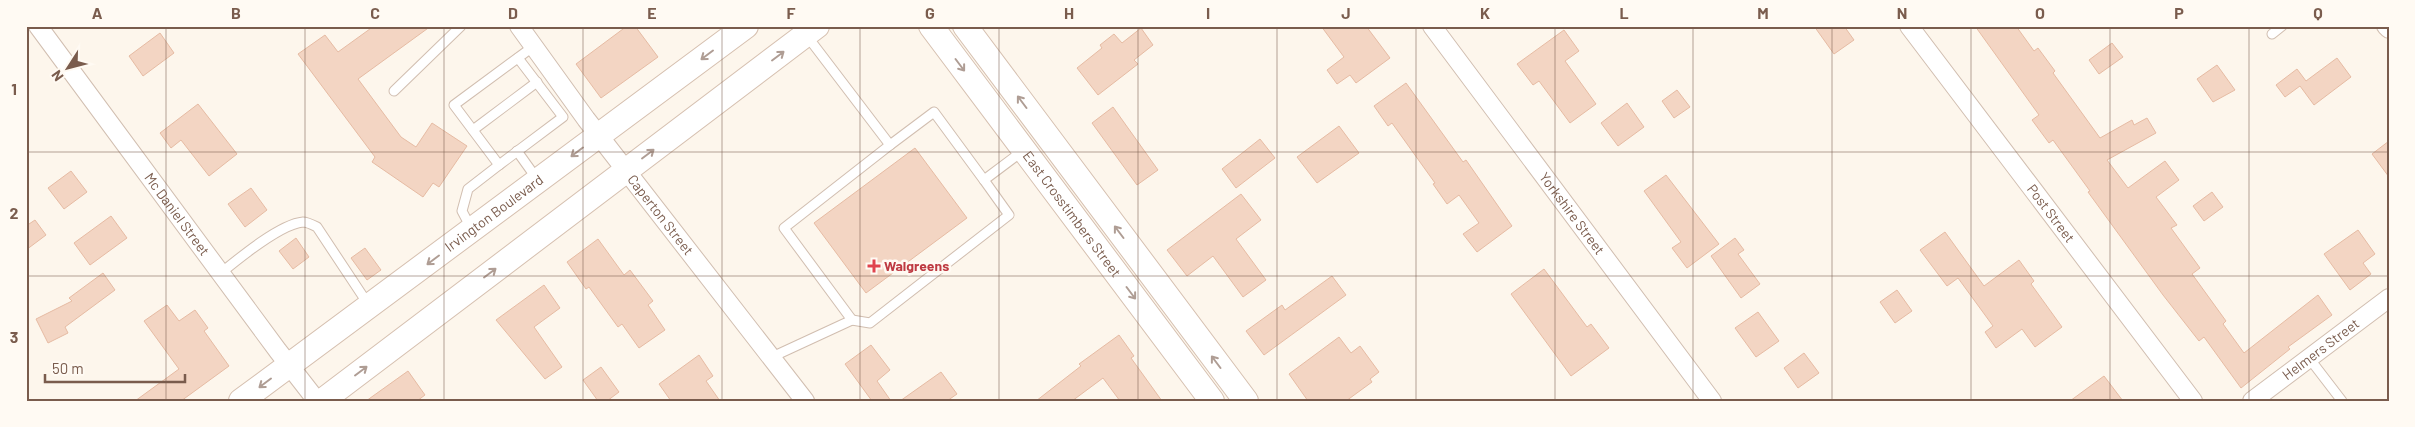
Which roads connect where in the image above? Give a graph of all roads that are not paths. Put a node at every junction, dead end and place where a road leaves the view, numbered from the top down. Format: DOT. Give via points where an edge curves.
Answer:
graph roads {
  1 [pos="38,26"];
  2 [pos="461,26"];
  3 [pos="520,26"];
  4 [pos="746,26"];
  5 [pos="931,26"];
  6 [pos="965,26"];
  7 [pos="1432,26"];
  8 [pos="1909,26"];
  9 [pos="2282,26"];
  10 [pos="811,31"];
  11 [pos="2272,34"];
  12 [pos="534,46"];
  13 [pos="518,58"];
  14 [pos="537,82"];
  15 [pos="394,91"];
  16 [pos="473,130"];
  17 [pos="1044,132"];
  18 [pos="599,136"];
  19 [pos="890,145"];
  20 [pos="1023,149"];
  21 [pos="516,151"];
  22 [pos="498,165"];
  23 [pos="626,170"];
  24 [pos="984,180"];
  25 [pos="538,181"];
  26 [pos="472,230"];
  27 [pos="220,274"];
  28 [pos="2389,298"];
  29 [pos="370,306"];
  30 [pos="852,320"];
  31 [pos="772,357"];
  32 [pos="2309,358"];
  33 [pos="289,365"];
  34 [pos="241,401"];
  35 [pos="317,401"];
  36 [pos="322,401"];
  37 [pos="805,401"];
  38 [pos="1212,401"];
  39 [pos="1246,401"];
  40 [pos="1712,401"];
  41 [pos="2194,401"];
  42 [pos="2252,401"];
  43 [pos="2342,401"];
  1 -- 27 [label="street, Mc Daniel Street"];
  2 -- 15 [label="lane"];
  3 -- 12 [label="street, Caperton Street"];
  4 -- 18 [label="main road, Irvington Boulevard, one-way"];
  5 -- 20 [label="main road, East Crosstimbers Street, one-way"];
  17 -- 6 [label="main road, East Crosstimbers Street, one-way"];
  7 -- 40 [label="street, Yorkshire Street"];
  8 -- 41 [label="street, Post Street"];
  9 -- 11 [label="lane"];
  10 -- 19 [label="lane"];
  23 -- 10 [label="main road, one-way"];
  12 -- 13 [label="lane"];
  12 -- 18 [label="street, Caperton Street"];
  13 -- 14 [label="lane"];
  13 -- 16 [label="lane" via="454,105"];
  14 -- 16 [label="lane"];
  14 -- 21 [label="lane" via="562,116"];
  16 -- 22 [label="lane"];
  17 -- 20 [label="main road"];
  39 -- 17 [label="main road, East Crosstimbers Street, one-way"];
  18 -- 23 [label="street, Caperton Street"];
  18 -- 25 [label="main road, Irvington Boulevard, one-way"];
  19 -- 24 [label="lane" via="934,112"];
  19 -- 30 [label="lane" via="784,228"];
  20 -- 24 [label="lane"];
  20 -- 38 [label="main road, East Crosstimbers Street, one-way"];
  21 -- 22 [label="lane"];
  21 -- 25 [label="lane"];
  22 -- 26 [label="lane" via="468,190 462,211"];
  23 -- 31 [label="street, Caperton Street"];
  36 -- 23 [label="main road, one-way"];
  24 -- 30 [label="lane" via="1009,215 870,323"];
  25 -- 26 [label="main road, Irvington Boulevard"];
  26 -- 29 [label="main road, Irvington Boulevard, one-way"];
  27 -- 29 [label="lane" via="285,228 304,222 317,227"];
  27 -- 33 [label="street, Mc Daniel Street"];
  28 -- 32 [label="street, Helmers Street"];
  29 -- 33 [label="main road, Irvington Boulevard"];
  30 -- 31 [label="lane"];
  31 -- 37 [label="street, Caperton Street"];
  32 -- 42 [label="street, Helmers Street"];
  32 -- 43 [label="lane"];
  33 -- 34 [label="main road, Irvington Boulevard, one-way"];
  33 -- 35 [label="street, Mc Daniel Street"];
}
